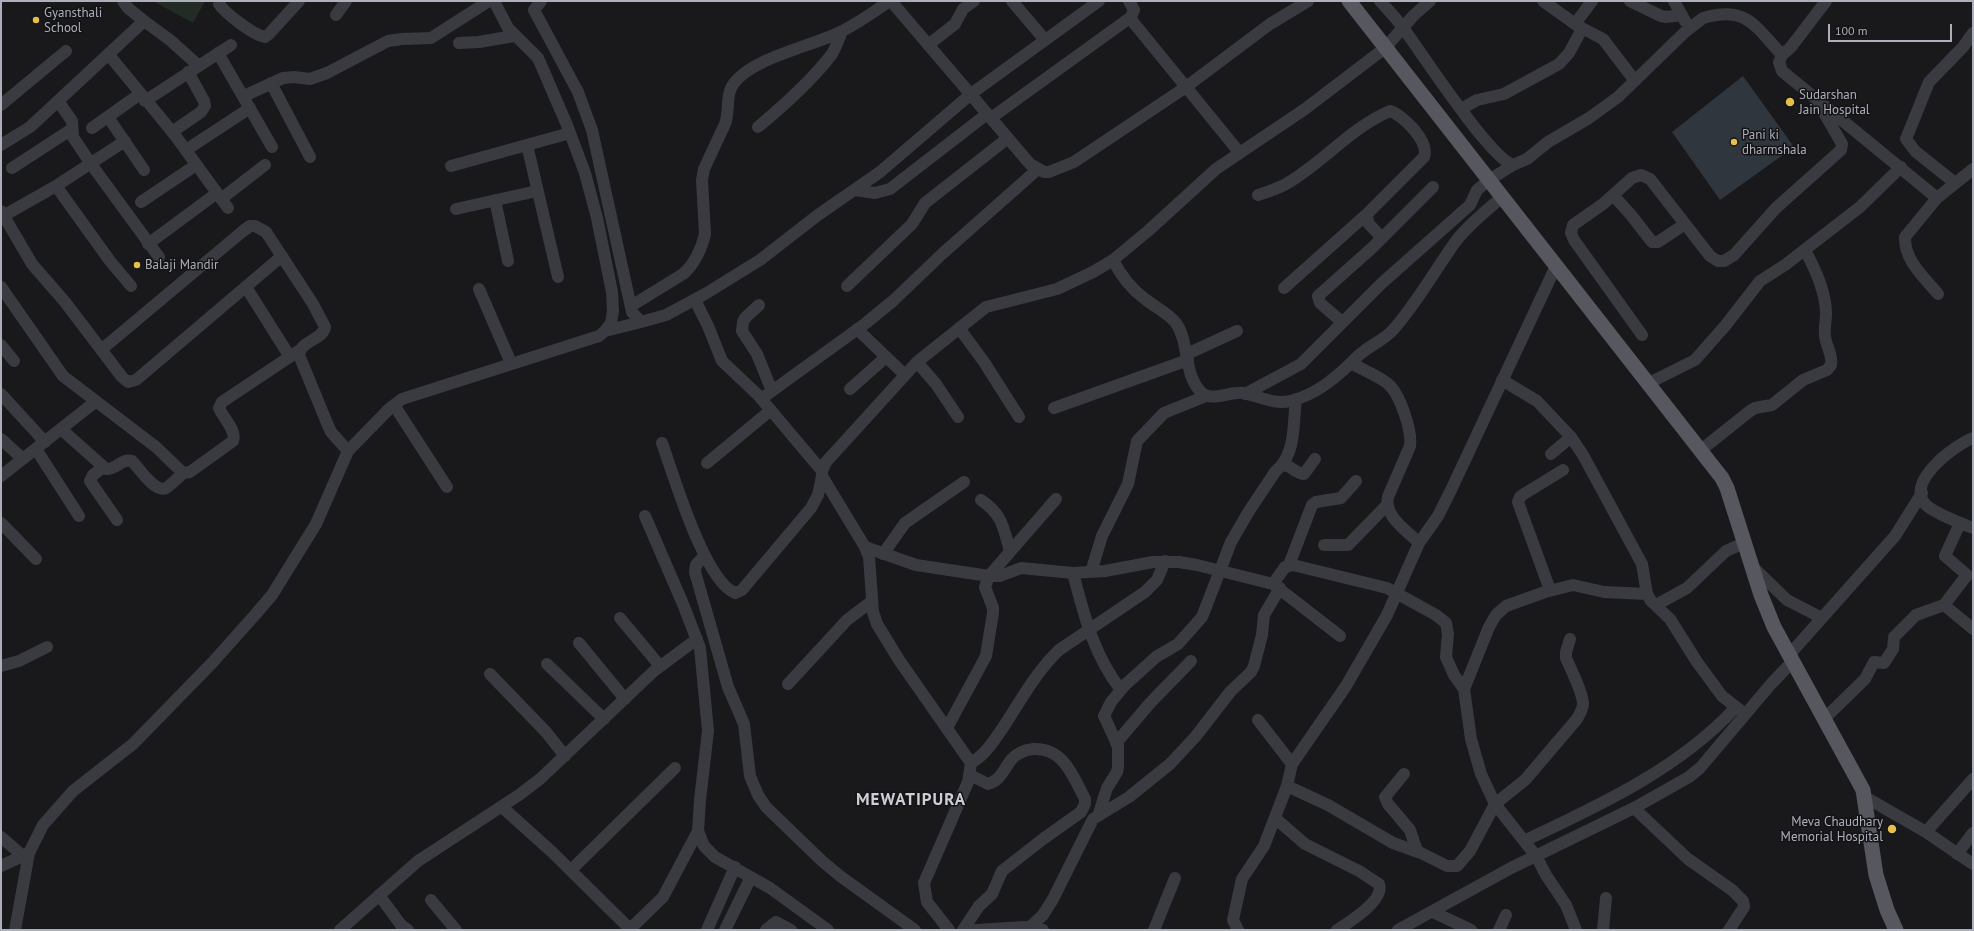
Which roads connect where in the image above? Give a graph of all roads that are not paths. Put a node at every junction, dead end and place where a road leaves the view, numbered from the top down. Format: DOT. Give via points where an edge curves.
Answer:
graph roads {
  1 [pos="123,1"];
  2 [pos="220,1"];
  3 [pos="298,1"];
  4 [pos="346,1"];
  5 [pos="489,1"];
  6 [pos="494,1"];
  7 [pos="890,1"];
  8 [pos="974,1"];
  9 [pos="1012,1"];
  10 [pos="1098,1"];
  11 [pos="1308,1"];
  12 [pos="1349,1"];
  13 [pos="1380,1"];
  14 [pos="1430,1"];
  15 [pos="1543,1"];
  16 [pos="1592,1"];
  17 [pos="1630,1"];
  18 [pos="1674,1"];
  19 [pos="1826,1"];
  20 [pos="1132,2"];
  21 [pos="534,4"];
  22 [pos="336,15"];
  23 [pos="1682,15"];
  24 [pos="1132,17"];
  25 [pos="144,21"];
  26 [pos="1579,26"];
  27 [pos="1403,28"];
  28 [pos="1690,29"];
  29 [pos="842,31"];
  30 [pos="1973,33"];
  31 [pos="514,36"];
  32 [pos="1045,40"];
  33 [pos="459,43"];
  34 [pos="231,45"];
  35 [pos="928,45"];
  36 [pos="1385,48"];
  37 [pos="66,51"];
  38 [pos="218,53"];
  39 [pos="108,55"];
  40 [pos="1782,55"];
  41 [pos="199,66"];
  42 [pos="188,72"];
  43 [pos="1635,81"];
  44 [pos="271,84"];
  45 [pos="1186,87"];
  46 [pos="971,94"];
  47 [pos="244,96"];
  48 [pos="143,97"];
  49 [pos="1816,99"];
  50 [pos="58,101"];
  51 [pos="1,105"];
  52 [pos="250,108"];
  53 [pos="1462,109"];
  54 [pos="989,116"];
  55 [pos="108,117"];
  56 [pos="758,127"];
  57 [pos="92,128"];
  58 [pos="72,129"];
  59 [pos="172,132"];
  60 [pos="570,133"];
  61 [pos="1008,138"];
  62 [pos="125,141"];
  63 [pos="1,145"];
  64 [pos="527,145"];
  65 [pos="272,147"];
  66 [pos="186,150"];
  67 [pos="1239,152"];
  68 [pos="310,157"];
  69 [pos="91,164"];
  70 [pos="196,165"];
  71 [pos="265,165"];
  72 [pos="1513,165"];
  73 [pos="451,166"];
  74 [pos="1901,167"];
  75 [pos="12,168"];
  76 [pos="1038,169"];
  77 [pos="1973,169"];
  78 [pos="144,170"];
  79 [pos="1489,180"];
  80 [pos="1955,183"];
  81 [pos="56,186"];
  82 [pos="1433,187"];
  83 [pos="538,190"];
  84 [pos="855,190"];
  85 [pos="1258,195"];
  86 [pos="1613,195"];
  87 [pos="1502,197"];
  88 [pos="1937,198"];
  89 [pos="222,200"];
  90 [pos="495,200"];
  91 [pos="141,202"];
  92 [pos="456,210"];
  93 [pos="2,214"];
  94 [pos="1367,214"];
  95 [pos="1685,224"];
  96 [pos="1382,238"];
  97 [pos="148,244"];
  98 [pos="1804,250"];
  99 [pos="282,256"];
  100 [pos="158,257"];
  101 [pos="1113,260"];
  102 [pos="508,261"];
  103 [pos="1556,266"];
  104 [pos="558,277"];
  105 [pos="131,286"];
  106 [pos="847,286"];
  107 [pos="1,287"];
  108 [pos="246,287"];
  109 [pos="1284,288"];
  110 [pos="479,289"];
  111 [pos="1938,294"];
  112 [pos="695,300"];
  113 [pos="759,305"];
  114 [pos="631,306"];
  115 [pos="641,322"];
  116 [pos="1342,322"];
  117 [pos="958,328"];
  118 [pos="858,329"];
  119 [pos="605,331"];
  120 [pos="1237,331"];
  121 [pos="1642,335"];
  122 [pos="1,345"];
  123 [pos="101,350"];
  124 [pos="300,350"];
  125 [pos="290,357"];
  126 [pos="886,357"];
  127 [pos="1188,357"];
  128 [pos="14,361"];
  129 [pos="918,362"];
  130 [pos="511,363"];
  131 [pos="1351,363"];
  132 [pos="905,375"];
  133 [pos="1502,380"];
  134 [pos="1649,383"];
  135 [pos="850,389"];
  136 [pos="772,390"];
  137 [pos="1,394"];
  138 [pos="1245,394"];
  139 [pos="1206,396"];
  140 [pos="761,398"];
  141 [pos="1296,400"];
  142 [pos="95,402"];
  143 [pos="394,405"];
  144 [pos="1054,408"];
  145 [pos="771,410"];
  146 [pos="1019,417"];
  147 [pos="958,418"];
  148 [pos="60,429"];
  149 [pos="1570,437"];
  150 [pos="1973,438"];
  151 [pos="1,439"];
  152 [pos="662,443"];
  153 [pos="40,445"];
  154 [pos="1701,450"];
  155 [pos="348,451"];
  156 [pos="1551,454"];
  157 [pos="23,459"];
  158 [pos="1315,459"];
  159 [pos="707,463"];
  160 [pos="1280,467"];
  161 [pos="102,468"];
  162 [pos="1563,470"];
  163 [pos="183,473"];
  164 [pos="822,474"];
  165 [pos="1,476"];
  166 [pos="1356,481"];
  167 [pos="964,482"];
  168 [pos="447,487"];
  169 [pos="1922,494"];
  170 [pos="1056,499"];
  171 [pos="981,500"];
  172 [pos="1387,505"];
  173 [pos="79,516"];
  174 [pos="645,516"];
  175 [pos="117,520"];
  176 [pos="1,523"];
  177 [pos="1960,523"];
  178 [pos="1973,528"];
  179 [pos="1744,542"];
  180 [pos="1419,543"];
  181 [pos="1324,545"];
  182 [pos="865,547"];
  183 [pos="1010,551"];
  184 [pos="883,554"];
  185 [pos="704,556"];
  186 [pos="36,559"];
  187 [pos="1165,562"];
  188 [pos="1288,565"];
  189 [pos="1752,566"];
  190 [pos="1219,570"];
  191 [pos="1091,572"];
  192 [pos="1074,573"];
  193 [pos="989,576"];
  194 [pos="1277,586"];
  195 [pos="1550,590"];
  196 [pos="1396,593"];
  197 [pos="1648,594"];
  198 [pos="872,601"];
  199 [pos="1656,605"];
  200 [pos="1944,605"];
  201 [pos="620,618"];
  202 [pos="1822,618"];
  203 [pos="1973,629"];
  204 [pos="1088,631"];
  205 [pos="1340,636"];
  206 [pos="697,639"];
  207 [pos="1570,639"];
  208 [pos="580,643"];
  209 [pos="47,647"];
  210 [pos="1791,658"];
  211 [pos="1191,661"];
  212 [pos="547,664"];
  213 [pos="1,666"];
  214 [pos="660,666"];
  215 [pos="490,674"];
  216 [pos="788,684"];
  217 [pos="1464,689"];
  218 [pos="1121,690"];
  219 [pos="625,699"];
  220 [pos="1740,711"];
  221 [pos="1825,718"];
  222 [pos="604,719"];
  223 [pos="1258,720"];
  224 [pos="947,728"];
  225 [pos="1116,743"];
  226 [pos="565,756"];
  227 [pos="1292,764"];
  228 [pos="675,768"];
  229 [pos="971,769"];
  230 [pos="1404,774"];
  231 [pos="1973,779"];
  232 [pos="1287,786"];
  233 [pos="1865,797"];
  234 [pos="1495,804"];
  235 [pos="502,807"];
  236 [pos="1634,808"];
  237 [pos="1098,816"];
  238 [pos="1275,818"];
  239 [pos="698,831"];
  240 [pos="1926,832"];
  241 [pos="1973,834"];
  242 [pos="1,837"];
  243 [pos="1524,841"];
  244 [pos="1417,852"];
  245 [pos="1957,854"];
  246 [pos="26,855"];
  247 [pos="1536,856"];
  248 [pos="1973,863"];
  249 [pos="1,866"];
  250 [pos="735,867"];
  251 [pos="571,870"];
  252 [pos="751,876"];
  253 [pos="1175,878"];
  254 [pos="379,895"];
  255 [pos="1606,898"];
  256 [pos="431,900"];
  257 [pos="1433,912"];
  258 [pos="1506,914"];
  259 [pos="1030,927"];
  260 [pos="634,928"];
  261 [pos="1236,929"];
  262 [pos="15,930"];
  263 [pos="340,930"];
  264 [pos="408,930"];
  265 [pos="456,930"];
  266 [pos="707,930"];
  267 [pos="725,930"];
  268 [pos="766,930"];
  269 [pos="791,930"];
  270 [pos="828,930"];
  271 [pos="915,930"];
  272 [pos="950,930"];
  273 [pos="963,930"];
  274 [pos="976,930"];
  275 [pos="1043,930"];
  276 [pos="1154,930"];
  277 [pos="1337,930"];
  278 [pos="1398,930"];
  279 [pos="1471,930"];
  280 [pos="1499,930"];
  281 [pos="1576,930"];
  282 [pos="1603,930"];
  283 [pos="1729,930"];
  284 [pos="1896,930"];
  1 -- 25 [label="street"];
  2 -- 3 [label="street" via="219,4 229,14 265,37"];
  4 -- 22 [label="street"];
  5 -- 44 [label="street" via="426,40 388,41 321,76 310,79 283,78"];
  6 -- 31 [label="street"];
  7 -- 29 [label="street"];
  7 -- 35 [label="street"];
  8 -- 35 [label="street" via="964,9 955,24"];
  9 -- 32 [label="street"];
  10 -- 32 [label="street"];
  11 -- 45 [label="street" via="1270,24"];
  12 -- 36 [label="main road"];
  13 -- 27 [label="street"];
  14 -- 27 [label="street"];
  15 -- 26 [label="street"];
  16 -- 26 [label="street"];
  17 -- 23 [label="street" via="1661,16"];
  18 -- 23 [label="street"];
  19 -- 40 [label="street"];
  20 -- 24 [label="street"];
  21 -- 114 [label="street" via="578,92 592,130"];
  23 -- 28 [label="street"];
  24 -- 45 [label="street" via="1133,22"];
  24 -- 54 [label="street"];
  25 -- 39 [label="street"];
  25 -- 41 [label="street"];
  26 -- 43 [label="street" via="1603,39"];
  26 -- 53 [label="street" via="1568,53 1559,64 1504,94 1477,100"];
  27 -- 36 [label="street"];
  27 -- 53 [label="street"];
  28 -- 40 [label="street" via="1703,18 1715,14 1738,14 1748,19"];
  28 -- 43 [label="street"];
  29 -- 56 [label="street" via="835,49 824,63 778,111"];
  29 -- 114 [label="street" via="761,64 735,82 729,92 728,117 704,169 702,180 705,234 699,250 683,274"];
  30 -- 80 [label="street" via="1929,82 1907,135 1908,143 1915,151"];
  31 -- 33 [label="street"];
  31 -- 60 [label="street" via="538,58"];
  32 -- 46 [label="street"];
  34 -- 38 [label="street"];
  35 -- 46 [label="street"];
  36 -- 67 [label="street" via="1304,109"];
  36 -- 79 [label="main road"];
  37 -- 51 [label="street"];
  38 -- 41 [label="street"];
  38 -- 47 [label="street"];
  39 -- 48 [label="street"];
  39 -- 50 [label="street"];
  40 -- 49 [label="street" via="1779,62 1782,71"];
  41 -- 42 [label="street"];
  42 -- 48 [label="street"];
  42 -- 59 [label="street" via="205,106 201,112"];
  43 -- 72 [label="street" via="1606,107 1558,135 1527,159"];
  44 -- 47 [label="street"];
  44 -- 68 [label="street"];
  45 -- 67 [label="street"];
  45 -- 76 [label="street" via="1074,162 1049,172"];
  46 -- 54 [label="street"];
  46 -- 84 [label="street" via="880,172"];
  47 -- 52 [label="street"];
  48 -- 55 [label="street"];
  48 -- 59 [label="street"];
  49 -- 74 [label="street"];
  49 -- 95 [label="street" via="1842,144 1841,150 1776,208 1734,255 1724,261 1714,260"];
  50 -- 58 [label="street" via="74,123"];
  50 -- 63 [label="street" via="30,127"];
  52 -- 65 [label="street"];
  52 -- 66 [label="street"];
  53 -- 72 [label="street" via="1504,160"];
  54 -- 61 [label="street"];
  54 -- 84 [label="street" via="890,189 875,193"];
  55 -- 57 [label="street"];
  55 -- 62 [label="street"];
  58 -- 69 [label="street" via="73,137"];
  58 -- 75 [label="street"];
  59 -- 66 [label="street"];
  60 -- 64 [label="street"];
  60 -- 119 [label="street" via="587,180 612,292 612,317"];
  61 -- 76 [label="street" via="1030,164"];
  61 -- 106 [label="street" via="925,203 912,224"];
  62 -- 69 [label="street"];
  62 -- 78 [label="street"];
  64 -- 73 [label="street"];
  64 -- 83 [label="street"];
  66 -- 70 [label="street"];
  67 -- 101 [label="street" via="1216,169"];
  69 -- 81 [label="street"];
  69 -- 97 [label="street"];
  70 -- 89 [label="street"];
  70 -- 91 [label="street"];
  71 -- 89 [label="street"];
  72 -- 79 [label="street"];
  74 -- 88 [label="street"];
  74 -- 98 [label="street" via="1864,202"];
  76 -- 118 [label="street" via="894,300"];
  77 -- 80 [label="street"];
  79 -- 87 [label="main road"];
  79 -- 116 [label="street" via="1477,190 1470,205"];
  80 -- 88 [label="street"];
  81 -- 93 [label="street"];
  81 -- 105 [label="street"];
  82 -- 96 [label="street"];
  83 -- 90 [label="street"];
  83 -- 104 [label="street"];
  84 -- 112 [label="street" via="760,260"];
  85 -- 94 [label="street" via="1276,189 1295,178 1351,133 1390,110 1402,117 1422,141 1424,157"];
  86 -- 95 [label="street" via="1652,242 1658,242"];
  86 -- 95 [label="street" via="1636,176 1646,176"];
  86 -- 121 [label="street" via="1573,225 1571,233"];
  87 -- 103 [label="main road"];
  87 -- 131 [label="street" via="1457,240 1392,331"];
  88 -- 111 [label="street" via="1908,231 1904,243 1911,261"];
  89 -- 97 [label="street"];
  90 -- 92 [label="street"];
  90 -- 102 [label="street"];
  93 -- 123 [label="street" via="32,264"];
  94 -- 96 [label="street" via="1368,223"];
  94 -- 109 [label="street"];
  96 -- 116 [label="street" via="1318,296 1320,303"];
  97 -- 100 [label="street"];
  98 -- 134 [label="street" via="1756,284 1725,326 1695,360"];
  98 -- 154 [label="street" via="1817,275 1824,302 1825,336 1832,359 1831,365 1827,370 1803,380 1772,405 1750,411"];
  99 -- 108 [label="street"];
  99 -- 123 [label="street" via="266,232 250,226"];
  99 -- 124 [label="street" via="325,327"];
  101 -- 117 [label="street" via="1057,289 986,307"];
  101 -- 127 [label="street" via="1131,288 1173,320 1180,329"];
  103 -- 133 [label="street"];
  103 -- 134 [label="main road"];
  107 -- 142 [label="street" via="63,376"];
  108 -- 123 [label="street" via="132,382 125,380"];
  108 -- 125 [label="street"];
  110 -- 130 [label="street"];
  112 -- 115 [label="street" via="666,315"];
  112 -- 140 [label="street" via="722,361"];
  113 -- 136 [label="street" via="745,318 742,331 757,354"];
  114 -- 115 [label="street" via="634,316"];
  115 -- 119 [label="street"];
  116 -- 138 [label="street" via="1301,364"];
  117 -- 129 [label="street"];
  117 -- 146 [label="street" via="984,362"];
  118 -- 126 [label="street"];
  118 -- 136 [label="street"];
  119 -- 130 [label="street" via="598,336"];
  120 -- 127 [label="street"];
  122 -- 128 [label="street"];
  124 -- 125 [label="street"];
  124 -- 155 [label="street" via="299,355 326,423"];
  125 -- 163 [label="street" via="220,405 221,412 232,431 233,441 190,472"];
  126 -- 132 [label="street"];
  126 -- 135 [label="street"];
  127 -- 139 [label="street" via="1196,386"];
  127 -- 144 [label="street"];
  129 -- 132 [label="street"];
  129 -- 147 [label="street"];
  130 -- 143 [label="street" via="423,391"];
  131 -- 141 [label="street" via="1337,377"];
  131 -- 172 [label="street" via="1392,388 1410,432 1410,446"];
  132 -- 164 [label="street" via="826,462"];
  133 -- 149 [label="street" via="1537,402"];
  133 -- 180 [label="street" via="1438,516"];
  134 -- 154 [label="main road"];
  136 -- 140 [label="street"];
  137 -- 153 [label="street"];
  138 -- 139 [label="street" via="1236,392 1214,397"];
  138 -- 141 [label="street" via="1281,402"];
  139 -- 191 [label="street" via="1164,413 1137,441 1128,484 1102,536"];
  140 -- 145 [label="street"];
  141 -- 160 [label="street" via="1290,452"];
  142 -- 148 [label="street"];
  142 -- 163 [label="street" via="156,447"];
  143 -- 155 [label="street"];
  143 -- 168 [label="street"];
  145 -- 159 [label="street"];
  145 -- 164 [label="street"];
  148 -- 153 [label="street"];
  148 -- 161 [label="street"];
  149 -- 156 [label="street"];
  149 -- 197 [label="street" via="1583,455 1642,564"];
  150 -- 169 [label="street" via="1958,446 1936,464 1924,480"];
  151 -- 157 [label="street"];
  152 -- 185 [label="street"];
  153 -- 157 [label="street"];
  153 -- 173 [label="street"];
  154 -- 179 [label="main road" via="1727,488"];
  155 -- 246 [label="street" via="316,524 272,595 212,663 133,744 73,791 43,825"];
  157 -- 165 [label="street"];
  158 -- 160 [label="street" via="1304,474 1286,465"];
  160 -- 190 [label="street" via="1245,517"];
  161 -- 163 [label="street" via="111,470 126,460 132,461 160,489 165,488"];
  161 -- 175 [label="street" via="93,474 90,481"];
  162 -- 195 [label="street" via="1524,494 1518,502"];
  164 -- 182 [label="street"];
  164 -- 185 [label="street" via="818,495 811,508 739,592 732,592"];
  166 -- 188 [label="street" via="1341,498 1312,505"];
  167 -- 184 [label="street" via="904,523"];
  169 -- 177 [label="street" via="1926,505"];
  169 -- 202 [label="street" via="1895,536"];
  170 -- 183 [label="street"];
  171 -- 183 [label="street" via="992,507 999,517"];
  172 -- 180 [label="street" via="1389,512"];
  172 -- 181 [label="street" via="1348,545"];
  174 -- 206 [label="street"];
  176 -- 186 [label="street"];
  177 -- 178 [label="street"];
  177 -- 200 [label="street" via="1945,556 1967,575"];
  179 -- 189 [label="main road"];
  179 -- 199 [label="street" via="1726,551 1686,588"];
  180 -- 196 [label="street"];
  182 -- 184 [label="street"];
  182 -- 198 [label="street"];
  183 -- 193 [label="street"];
  184 -- 193 [label="street" via="916,565"];
  185 -- 271 [label="street" via="696,564 695,572 728,687 744,724 750,776 758,795 766,807 822,861"];
  187 -- 190 [label="street"];
  187 -- 191 [label="street"];
  187 -- 204 [label="street" via="1157,580 1145,592"];
  188 -- 194 [label="street" via="1282,570"];
  188 -- 196 [label="street" via="1348,578"];
  189 -- 202 [label="street" via="1787,600"];
  189 -- 210 [label="main road" via="1761,595"];
  190 -- 194 [label="street"];
  190 -- 218 [label="street" via="1202,617 1178,644 1156,657"];
  191 -- 192 [label="street"];
  192 -- 193 [label="street" via="1021,568 1000,576"];
  192 -- 204 [label="street"];
  193 -- 224 [label="street" via="985,587 993,613 986,656"];
  194 -- 205 [label="street"];
  194 -- 237 [label="street" via="1264,615 1254,666 1246,680 1230,692 1196,736 1170,764 1129,797"];
  195 -- 197 [label="street" via="1573,585 1604,592"];
  195 -- 217 [label="street" via="1506,606 1496,615"];
  196 -- 217 [label="street" via="1446,623 1446,657"];
  196 -- 227 [label="street" via="1387,615 1346,686"];
  197 -- 199 [label="street"];
  198 -- 216 [label="street" via="847,620"];
  198 -- 224 [label="street" via="877,624"];
  199 -- 220 [label="street" via="1676,628 1716,688"];
  200 -- 203 [label="street"];
  200 -- 221 [label="street" via="1916,615 1894,637 1894,648 1884,663 1874,662 1865,679"];
  201 -- 214 [label="street"];
  202 -- 210 [label="street"];
  204 -- 218 [label="street" via="1108,672"];
  204 -- 229 [label="street" via="1060,650 1042,668"];
  206 -- 214 [label="street"];
  206 -- 239 [label="street" via="708,732"];
  207 -- 234 [label="street" via="1566,658 1581,696 1582,710 1525,780"];
  208 -- 219 [label="street"];
  209 -- 213 [label="street"];
  210 -- 220 [label="street"];
  210 -- 221 [label="main road"];
  211 -- 225 [label="street"];
  212 -- 222 [label="street"];
  214 -- 219 [label="street"];
  215 -- 226 [label="street" via="546,732"];
  217 -- 234 [label="street" via="1475,756"];
  218 -- 225 [label="street" via="1104,716"];
  219 -- 222 [label="street"];
  220 -- 236 [label="street" via="1700,768"];
  220 -- 243 [label="street" via="1659,770 1606,801"];
  221 -- 233 [label="main road"];
  222 -- 226 [label="street"];
  223 -- 227 [label="street"];
  224 -- 229 [label="street"];
  225 -- 237 [label="street" via="1119,751 1117,772 1107,788"];
  226 -- 235 [label="street" via="540,779"];
  227 -- 232 [label="street"];
  228 -- 251 [label="street"];
  229 -- 272 [label="street" via="924,884 927,902"];
  229 -- 273 [label="street" via="988,784 997,780 1019,752 1045,749 1062,759 1085,799 1085,804 1081,812 1002,871 992,894"];
  230 -- 244 [label="street" via="1385,797 1410,830"];
  231 -- 240 [label="street"];
  232 -- 238 [label="street"];
  232 -- 244 [label="street" via="1328,805 1393,843"];
  233 -- 240 [label="street"];
  233 -- 284 [label="main road" via="1876,875 1882,898"];
  234 -- 243 [label="street"];
  234 -- 244 [label="street" via="1470,851 1457,866 1447,866"];
  235 -- 251 [label="street"];
  235 -- 254 [label="street" via="418,861"];
  236 -- 247 [label="street"];
  236 -- 283 [label="street" via="1688,859 1726,884 1743,901 1744,907"];
  237 -- 259 [label="street" via="1091,823 1053,899 1043,915"];
  238 -- 261 [label="street" via="1260,852 1242,879 1233,920"];
  238 -- 277 [label="street" via="1305,844 1379,884 1378,894 1371,904"];
  239 -- 250 [label="street" via="704,846"];
  239 -- 260 [label="street" via="663,898"];
  240 -- 245 [label="street"];
  241 -- 245 [label="street"];
  242 -- 246 [label="street"];
  243 -- 247 [label="street"];
  245 -- 248 [label="street"];
  246 -- 249 [label="street"];
  246 -- 262 [label="street"];
  247 -- 257 [label="street"];
  247 -- 281 [label="street" via="1566,905"];
  250 -- 252 [label="street"];
  250 -- 266 [label="street"];
  251 -- 260 [label="street"];
  252 -- 267 [label="street"];
  252 -- 270 [label="street"];
  253 -- 276 [label="street"];
  254 -- 263 [label="street"];
  254 -- 264 [label="street" via="401,925"];
  255 -- 282 [label="street"];
  256 -- 265 [label="street"];
  257 -- 278 [label="street"];
  257 -- 279 [label="street"];
  258 -- 280 [label="street"];
  259 -- 274 [label="street"];
  259 -- 275 [label="street"];
  268 -- 269 [label="street" via="776,922"];
}
